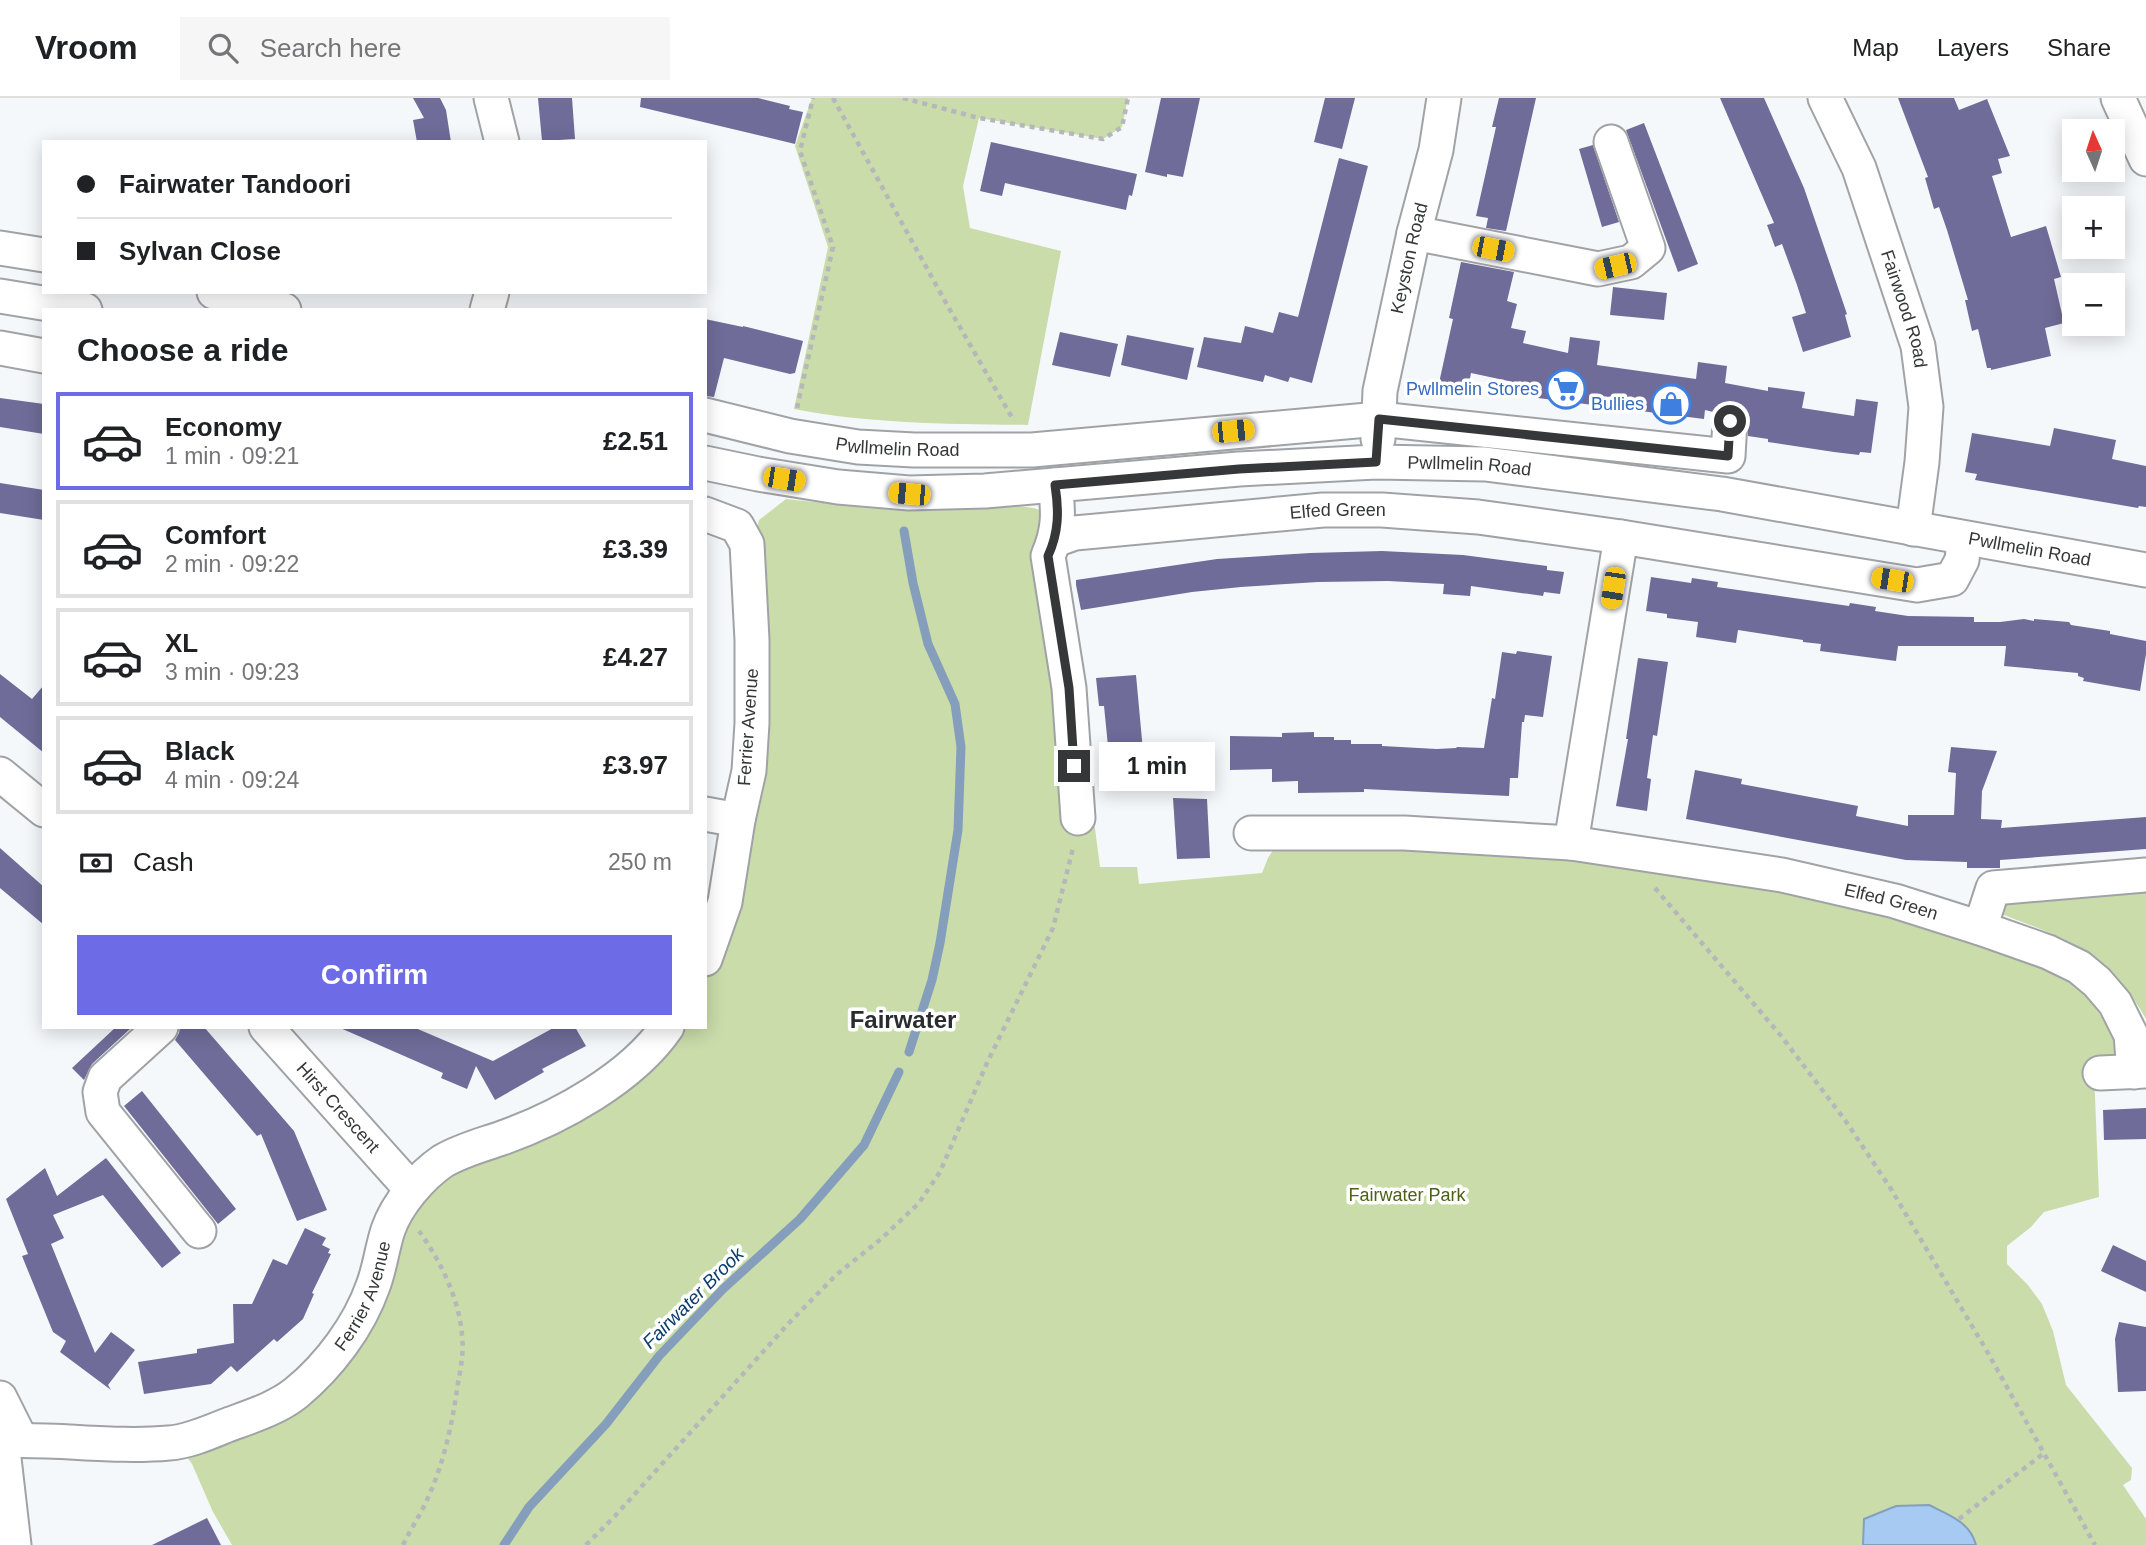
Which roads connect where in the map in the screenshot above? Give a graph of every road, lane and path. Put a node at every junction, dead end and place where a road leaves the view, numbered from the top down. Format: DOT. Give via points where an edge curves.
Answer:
graph roads {
  1 [pos="491,98"];
  2 [pos="813,98"];
  3 [pos="833,98"];
  4 [pos="903,98"];
  5 [pos="1128,98"];
  6 [pos="1444,98"];
  7 [pos="1825,98"];
  8 [pos="2118,98"];
  9 [pos="502,140"];
  10 [pos="1611,142"];
  11 [pos="2146,159"];
  12 [pos="1414,233"];
  13 [pos="0,248"];
  14 [pos="42,255"];
  15 [pos="222,294"];
  16 [pos="0,296"];
  17 [pos="73,308"];
  18 [pos="276,308"];
  19 [pos="0,348"];
  20 [pos="42,356"];
  21 [pos="707,415"];
  22 [pos="1379,419"];
  23 [pos="1730,421"];
  24 [pos="790,436"];
  25 [pos="1032,450"];
  26 [pos="1376,462"];
  27 [pos="707,463"];
  28 [pos="1055,485"];
  29 [pos="707,515"];
  30 [pos="1913,529"];
  31 [pos="1621,537"];
  32 [pos="1964,539"];
  33 [pos="1055,540"];
  34 [pos="2146,570"];
  35 [pos="0,774"];
  36 [pos="42,808"];
  37 [pos="707,814"];
  38 [pos="1078,818"];
  39 [pos="738,820"];
  40 [pos="1251,832"];
  41 [pos="1571,843"];
  42 [pos="1624,851"];
  43 [pos="2146,875"];
  44 [pos="1980,928"];
  45 [pos="707,953"];
  46 [pos="159,1029"];
  47 [pos="268,1029"];
  48 [pos="665,1029"];
  49 [pos="2140,1072"];
  50 [pos="2100,1073"];
  51 [pos="405,1199"];
  52 [pos="199,1231"];
  53 [pos="0,1398"];
  54 [pos="8,1440"];
  55 [pos="2044,1453"];
  56 [pos="1959,1519"];
  57 [pos="14,1545"];
  58 [pos="403,1545"];
  59 [pos="586,1545"];
  60 [pos="2095,1545"];
  1 -- 9 [label="street"];
  2 -- 24 [label="path" via="800,150 833,247"];
  3 -- 25 [label="path"];
  4 -- 5 [label="path" via="979,118 1103,139 1122,127"];
  6 -- 12 [label="street, Keyston Road"];
  7 -- 30 [label="street, Fairwood Road" via="1859,168 1918,346 1926,407"];
  8 -- 11 [label="street"];
  10 -- 12 [label="street" via="1648,248 1632,262 1598,270"];
  12 -- 22 [label="street, Keyston Road" via="1380,391"];
  13 -- 14 [label="street"];
  15 -- 18 [label="street"];
  16 -- 17 [label="street"];
  19 -- 20 [label="street"];
  21 -- 24 [label="street, Pwllmelin Road"];
  22 -- 23 [label="street, Pwllmelin Road" via="1728,456"];
  22 -- 25 [label="street, Pwllmelin Road"];
  22 -- 26 [label="street, Keyston Road"];
  24 -- 25 [label="street, Pwllmelin Road" via="858,447"];
  26 -- 28 [label="street, Pwllmelin Road"];
  26 -- 30 [label="street, Pwllmelin Road" via="1485,464 1723,494"];
  27 -- 28 [label="street, Pwllmelin Road" via="838,487 909,494"];
  28 -- 33 [label="street" via="1059,512"];
  29 -- 39 [label="street, Ferrier Avenue" via="737,526 747,544 751,723 749,771"];
  30 -- 32 [label="street, Pwllmelin Road"];
  31 -- 32 [label="street, Elfed Green" via="1917,585 1952,579 1962,560"];
  31 -- 33 [label="street, Elfed Green" via="1478,517 1323,510 1075,533"];
  31 -- 41 [label="street"];
  32 -- 34 [label="street, Pwllmelin Road"];
  33 -- 38 [label="street" via="1048,556 1069,688"];
  35 -- 36 [label="street"];
  37 -- 39 [label="street"];
  38 -- 59 [label="path" via="1053,928 940,1172 919,1203 789,1323"];
  39 -- 45 [label="street, Ferrier Avenue" via="725,902"];
  40 -- 41 [label="street, Elfed Green" via="1404,833"];
  41 -- 42 [label="street, Elfed Green"];
  42 -- 44 [label="street, Elfed Green" via="1782,875 1895,901"];
  42 -- 55 [label="path" via="1782,1037 1845,1120 1891,1189"];
  43 -- 44 [label="street" via="1993,888"];
  44 -- 49 [label="street, Elfed Green" via="2048,952 2097,982 2115,1003 2131,1034"];
  46 -- 52 [label="street" via="105,1078 100,1092 103,1112"];
  47 -- 51 [label="street, Hirst Crescent"];
  48 -- 51 [label="street, Ferrier Avenue" via="633,1066 569,1109 443,1161"];
  49 -- 50 [label="street"];
  51 -- 54 [label="street, Ferrier Avenue" via="388,1228 373,1286 357,1321 325,1365 295,1394 262,1412 173,1443"];
  51 -- 58 [label="path" via="454,1300 463,1350 451,1431 441,1464"];
  53 -- 54 [label="street"];
  54 -- 57 [label="street"];
  55 -- 56 [label="path"];
  55 -- 60 [label="path"];
}
